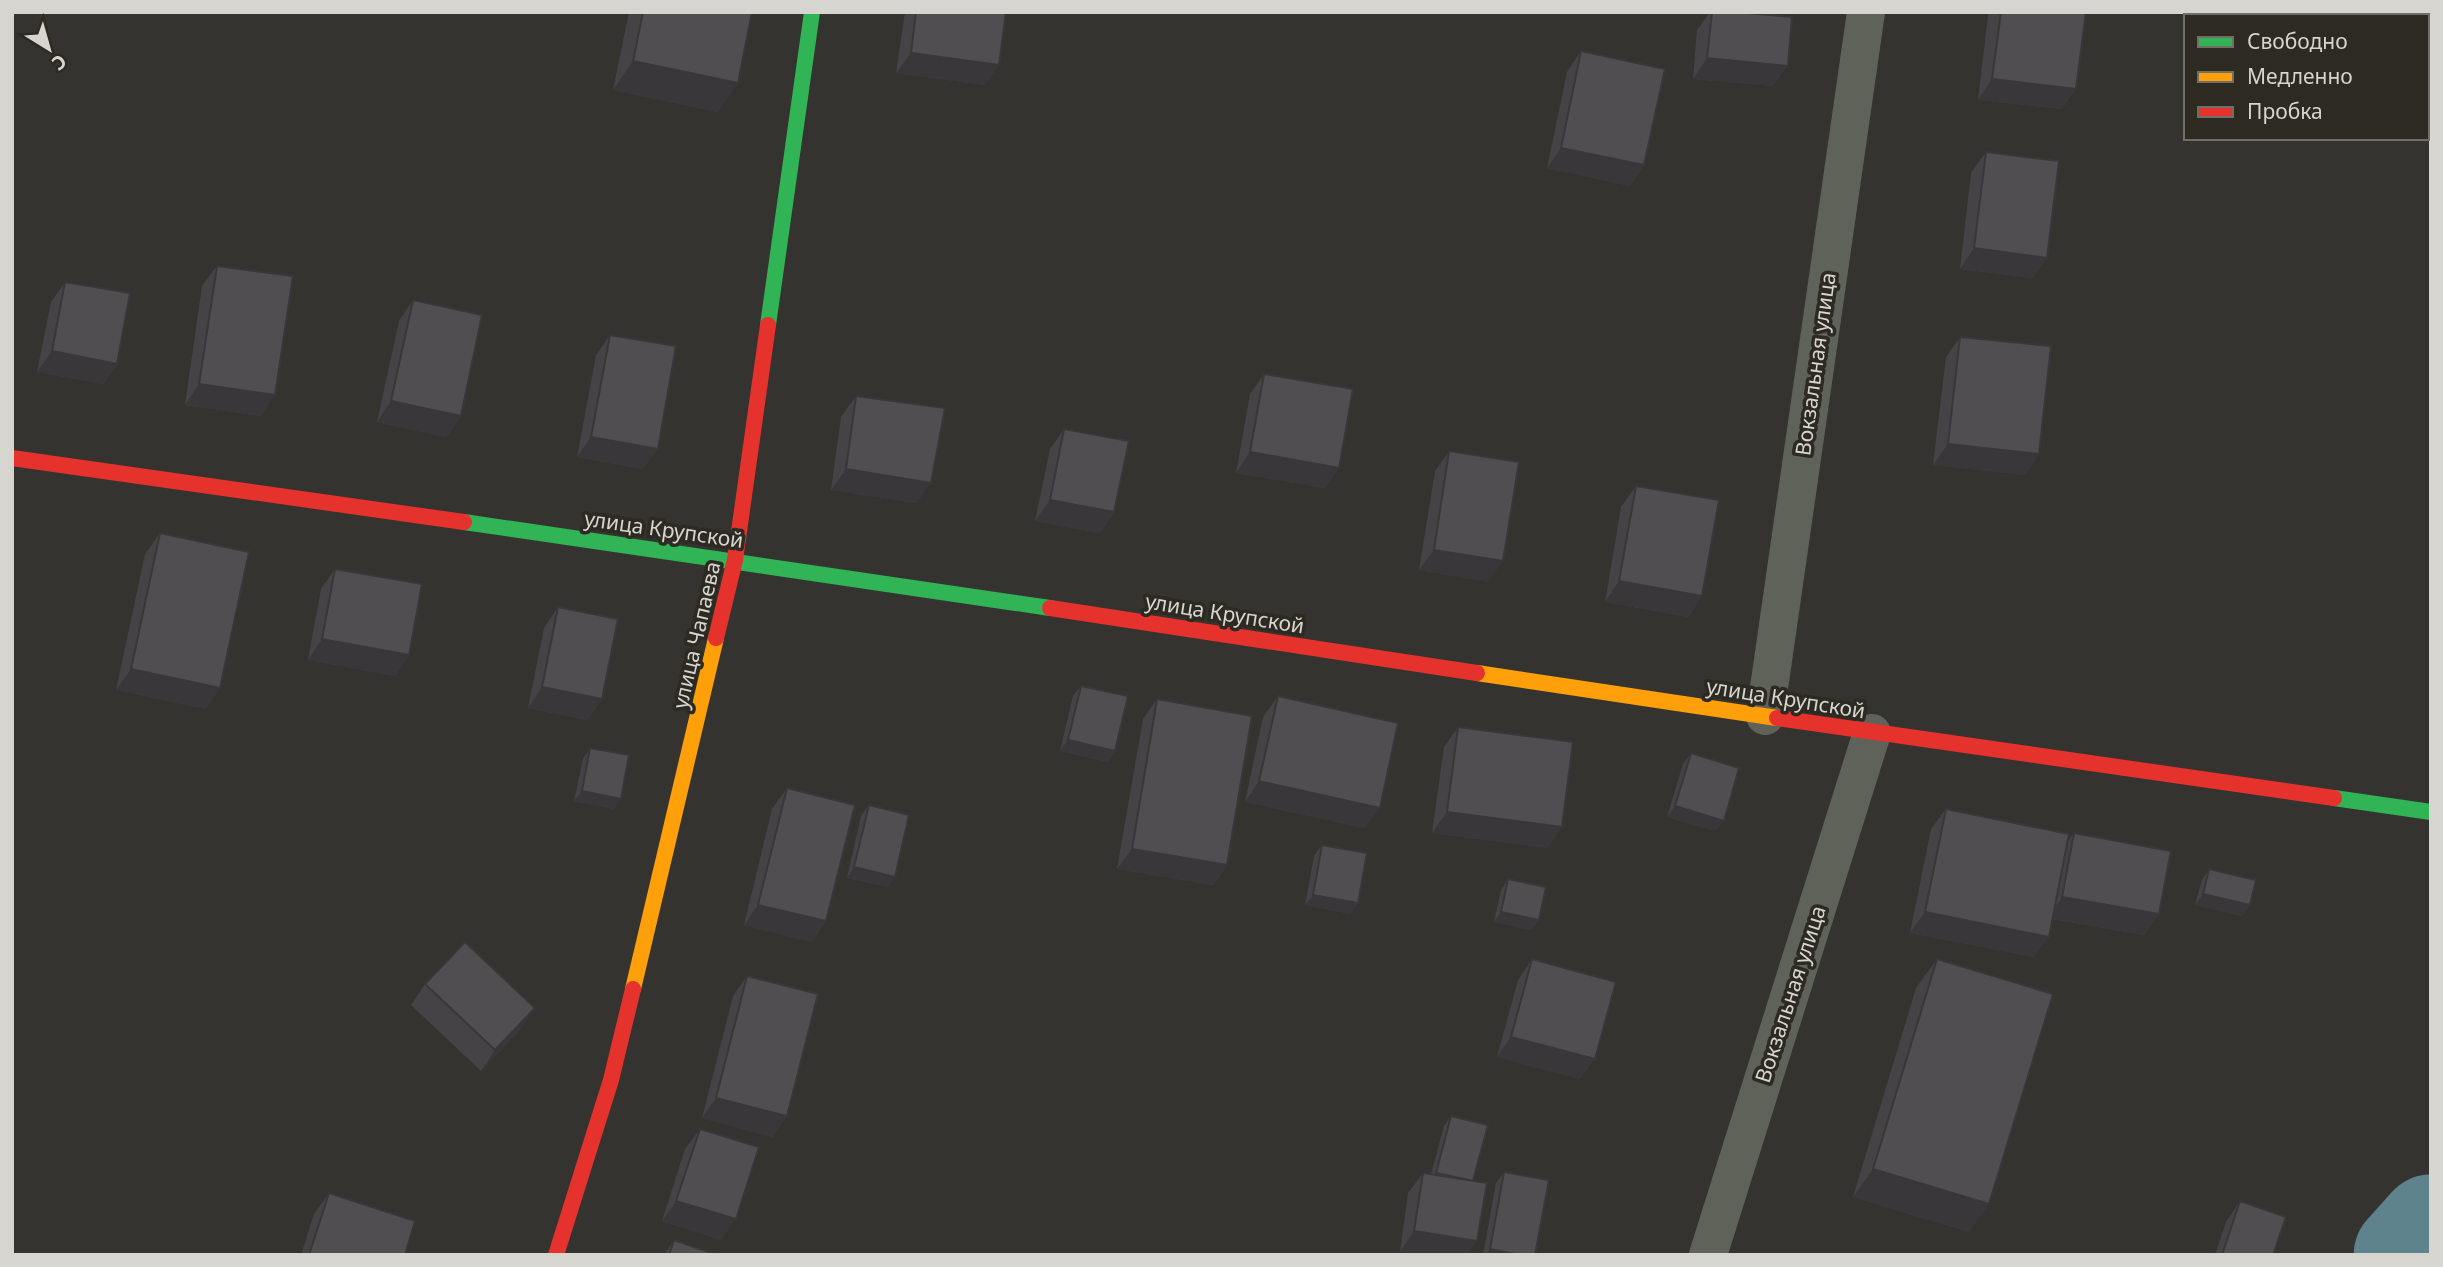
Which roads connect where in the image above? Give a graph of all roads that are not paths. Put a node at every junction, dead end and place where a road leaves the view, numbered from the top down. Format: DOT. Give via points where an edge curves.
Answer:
graph roads {
  1 [pos="812,12"];
  2 [pos="1866,12"];
  3 [pos="12,458"];
  4 [pos="735,560"];
  5 [pos="1765,716"];
  6 [pos="1872,733"];
  7 [pos="2431,813"];
  8 [pos="556,1255"];
  9 [pos="1708,1255"];
  1 -- 4 [label="main road, улица Чапаева"];
  2 -- 5 [label="street, Вокзальная улица"];
  3 -- 4 [label="main road, улица Крупской"];
  4 -- 5 [label="main road, улица Крупской"];
  4 -- 8 [label="main road, улица Чапаева" via="611,1080"];
  5 -- 6 [label="main road, улица Крупской"];
  6 -- 7 [label="main road, улица Крупской"];
  6 -- 9 [label="street, Вокзальная улица"];
}
